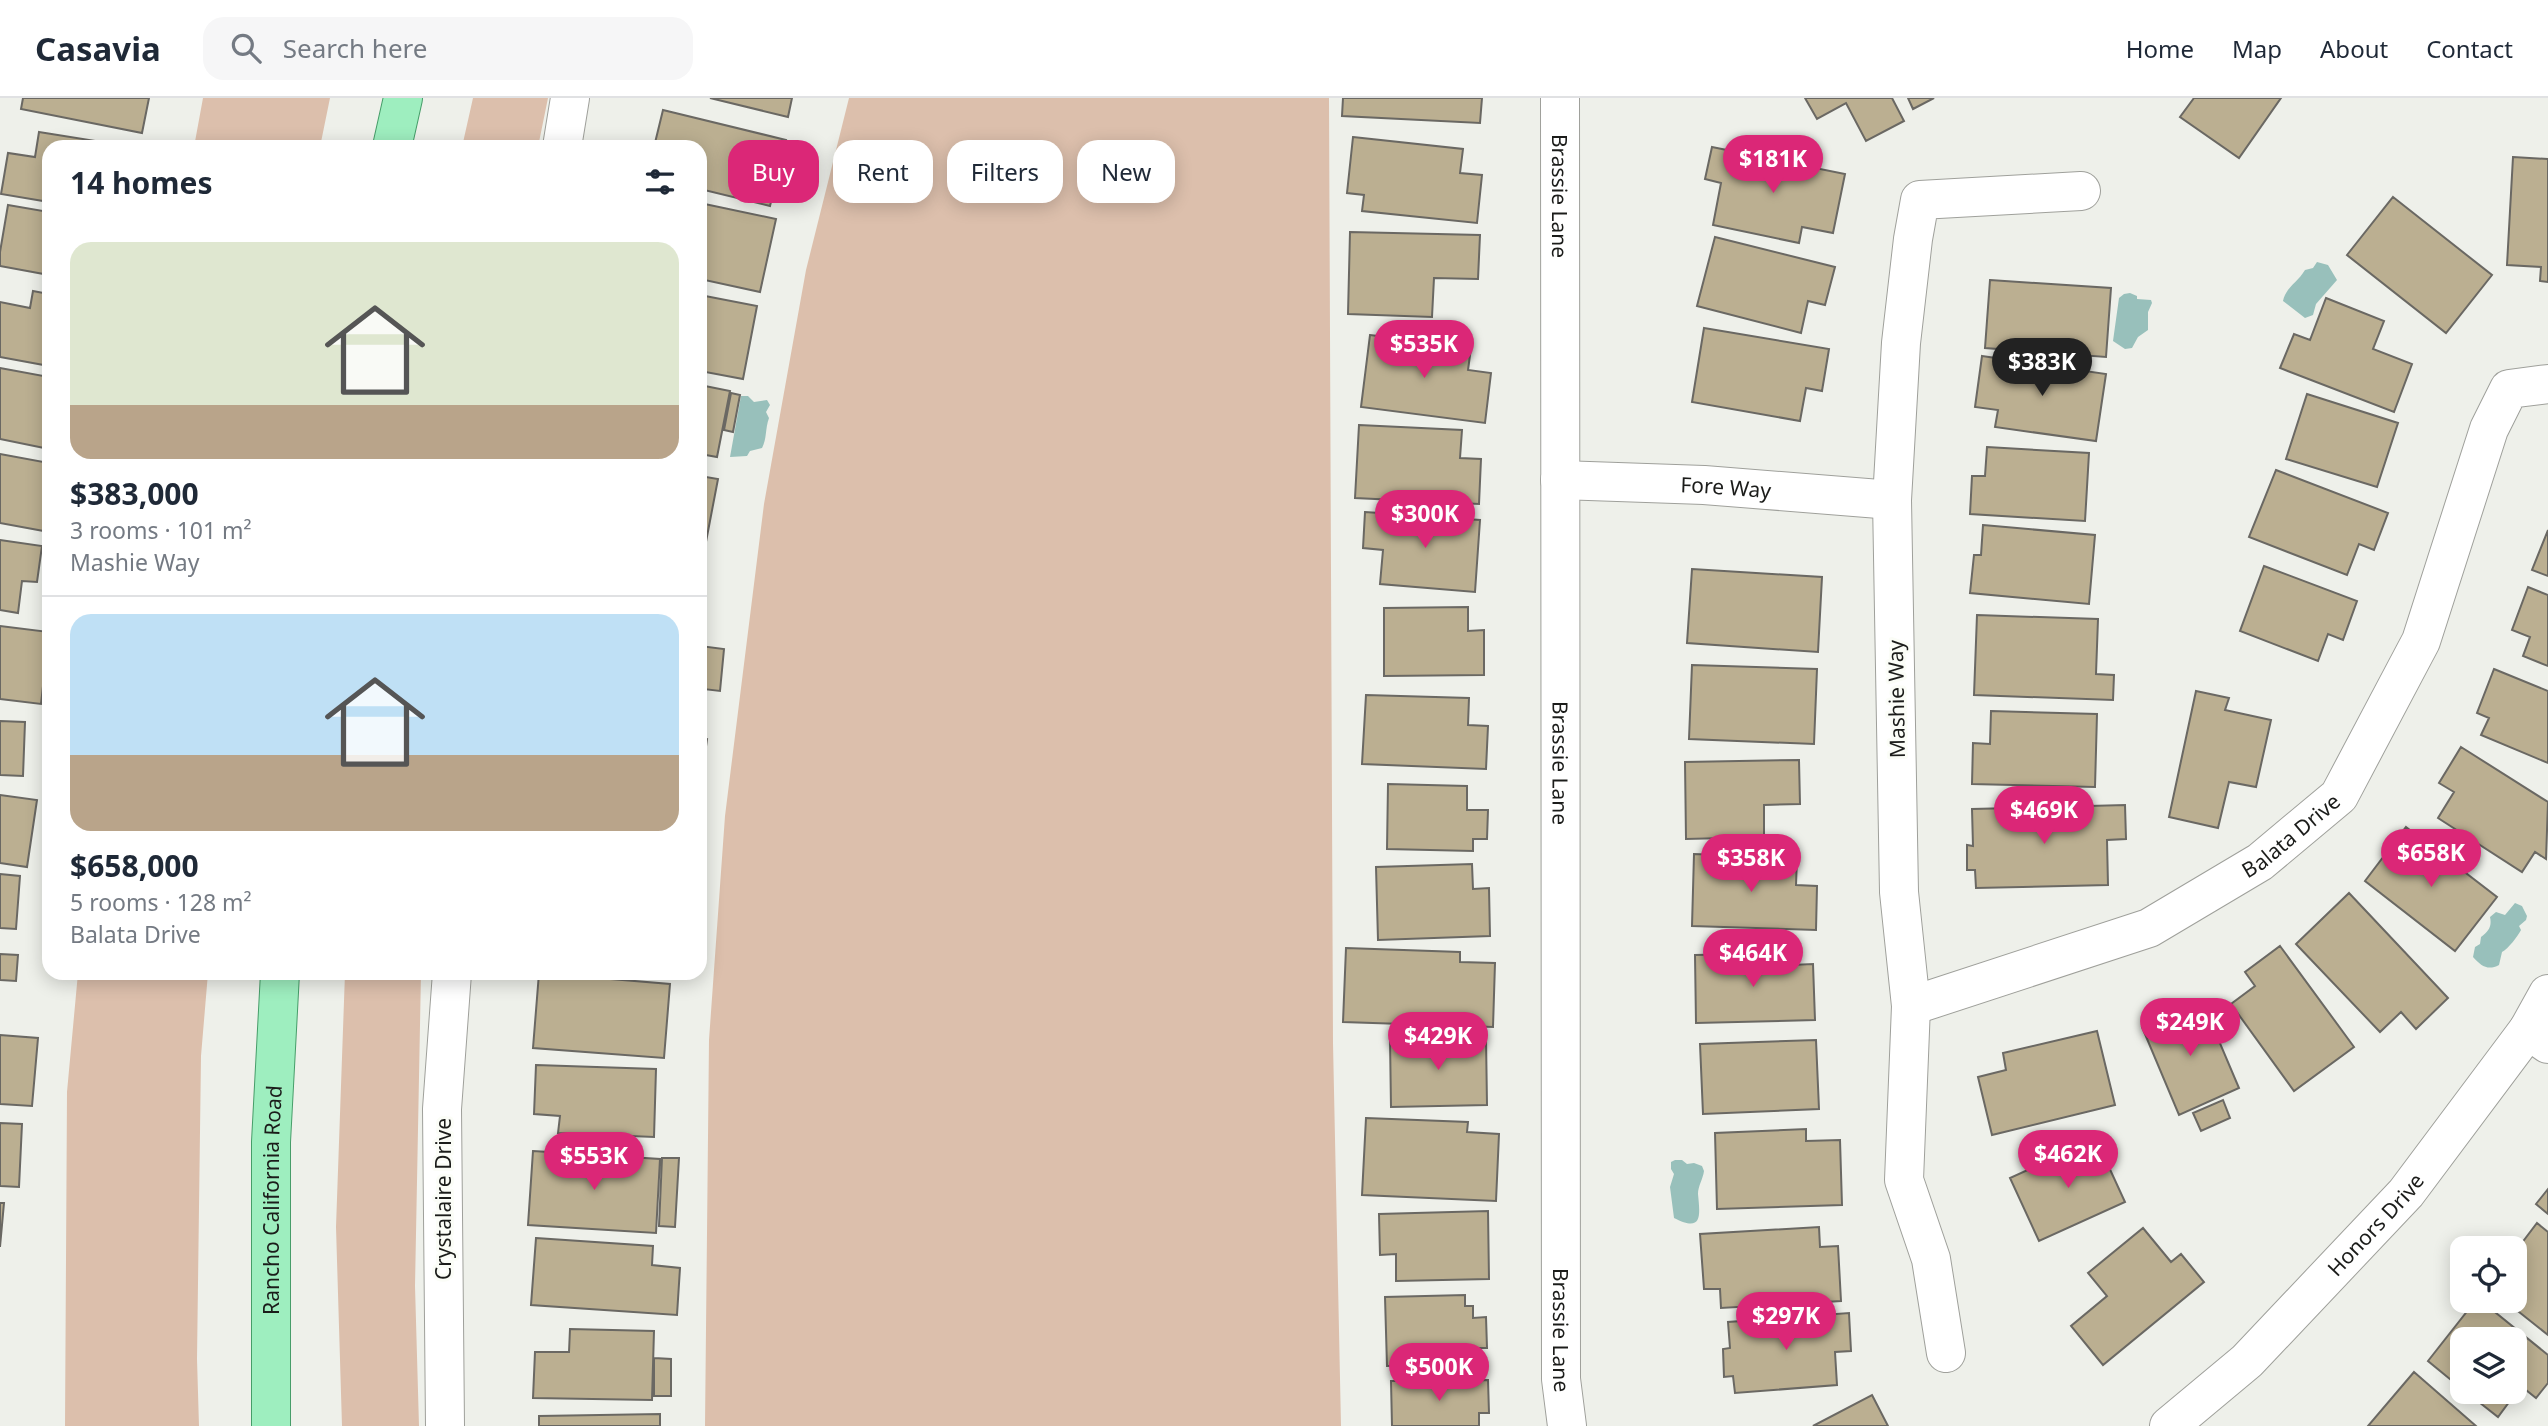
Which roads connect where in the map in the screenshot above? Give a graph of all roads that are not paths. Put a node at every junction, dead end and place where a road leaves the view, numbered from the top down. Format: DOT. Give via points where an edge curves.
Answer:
graph roads {
  1 [pos="402,98"];
  2 [pos="570,98"];
  3 [pos="1560,98"];
  4 [pos="393,140"];
  5 [pos="563,140"];
  6 [pos="2081,191"];
  7 [pos="2548,384"];
  8 [pos="1560,480"];
  9 [pos="1892,500"];
  10 [pos="280,980"];
  11 [pos="451,980"];
  12 [pos="2548,994"];
  13 [pos="1911,1006"];
  14 [pos="2538,1037"];
  15 [pos="1946,1353"];
  16 [pos="271,1426"];
  17 [pos="445,1426"];
  18 [pos="1567,1426"];
  19 [pos="2169,1426"];
  1 -- 4 [label="main road"];
  2 -- 5 [label="street"];
  3 -- 8 [label="street, Brassie Lane"];
  6 -- 9 [label="street, Mashie Way" via="1920,200 1901,343"];
  7 -- 13 [label="street, Balata Drive" via="2509,389 2489,429 2421,641 2339,796 2260,862 2149,928"];
  8 -- 9 [label="street, Fore Way" via="1704,485"];
  8 -- 18 [label="street, Brassie Lane" via="1561,1365"];
  9 -- 13 [label="street, Mashie Way" via="1899,892"];
  10 -- 16 [label="main road, Rancho California Road" via="271,1142"];
  11 -- 17 [label="street, Crystalaire Drive" via="442,1109"];
  12 -- 14 [label="street, Honors Drive"];
  13 -- 15 [label="street, Mashie Way" via="1904,1180 1931,1259"];
  14 -- 19 [label="street, Honors Drive" via="2406,1193 2247,1361"];
}
